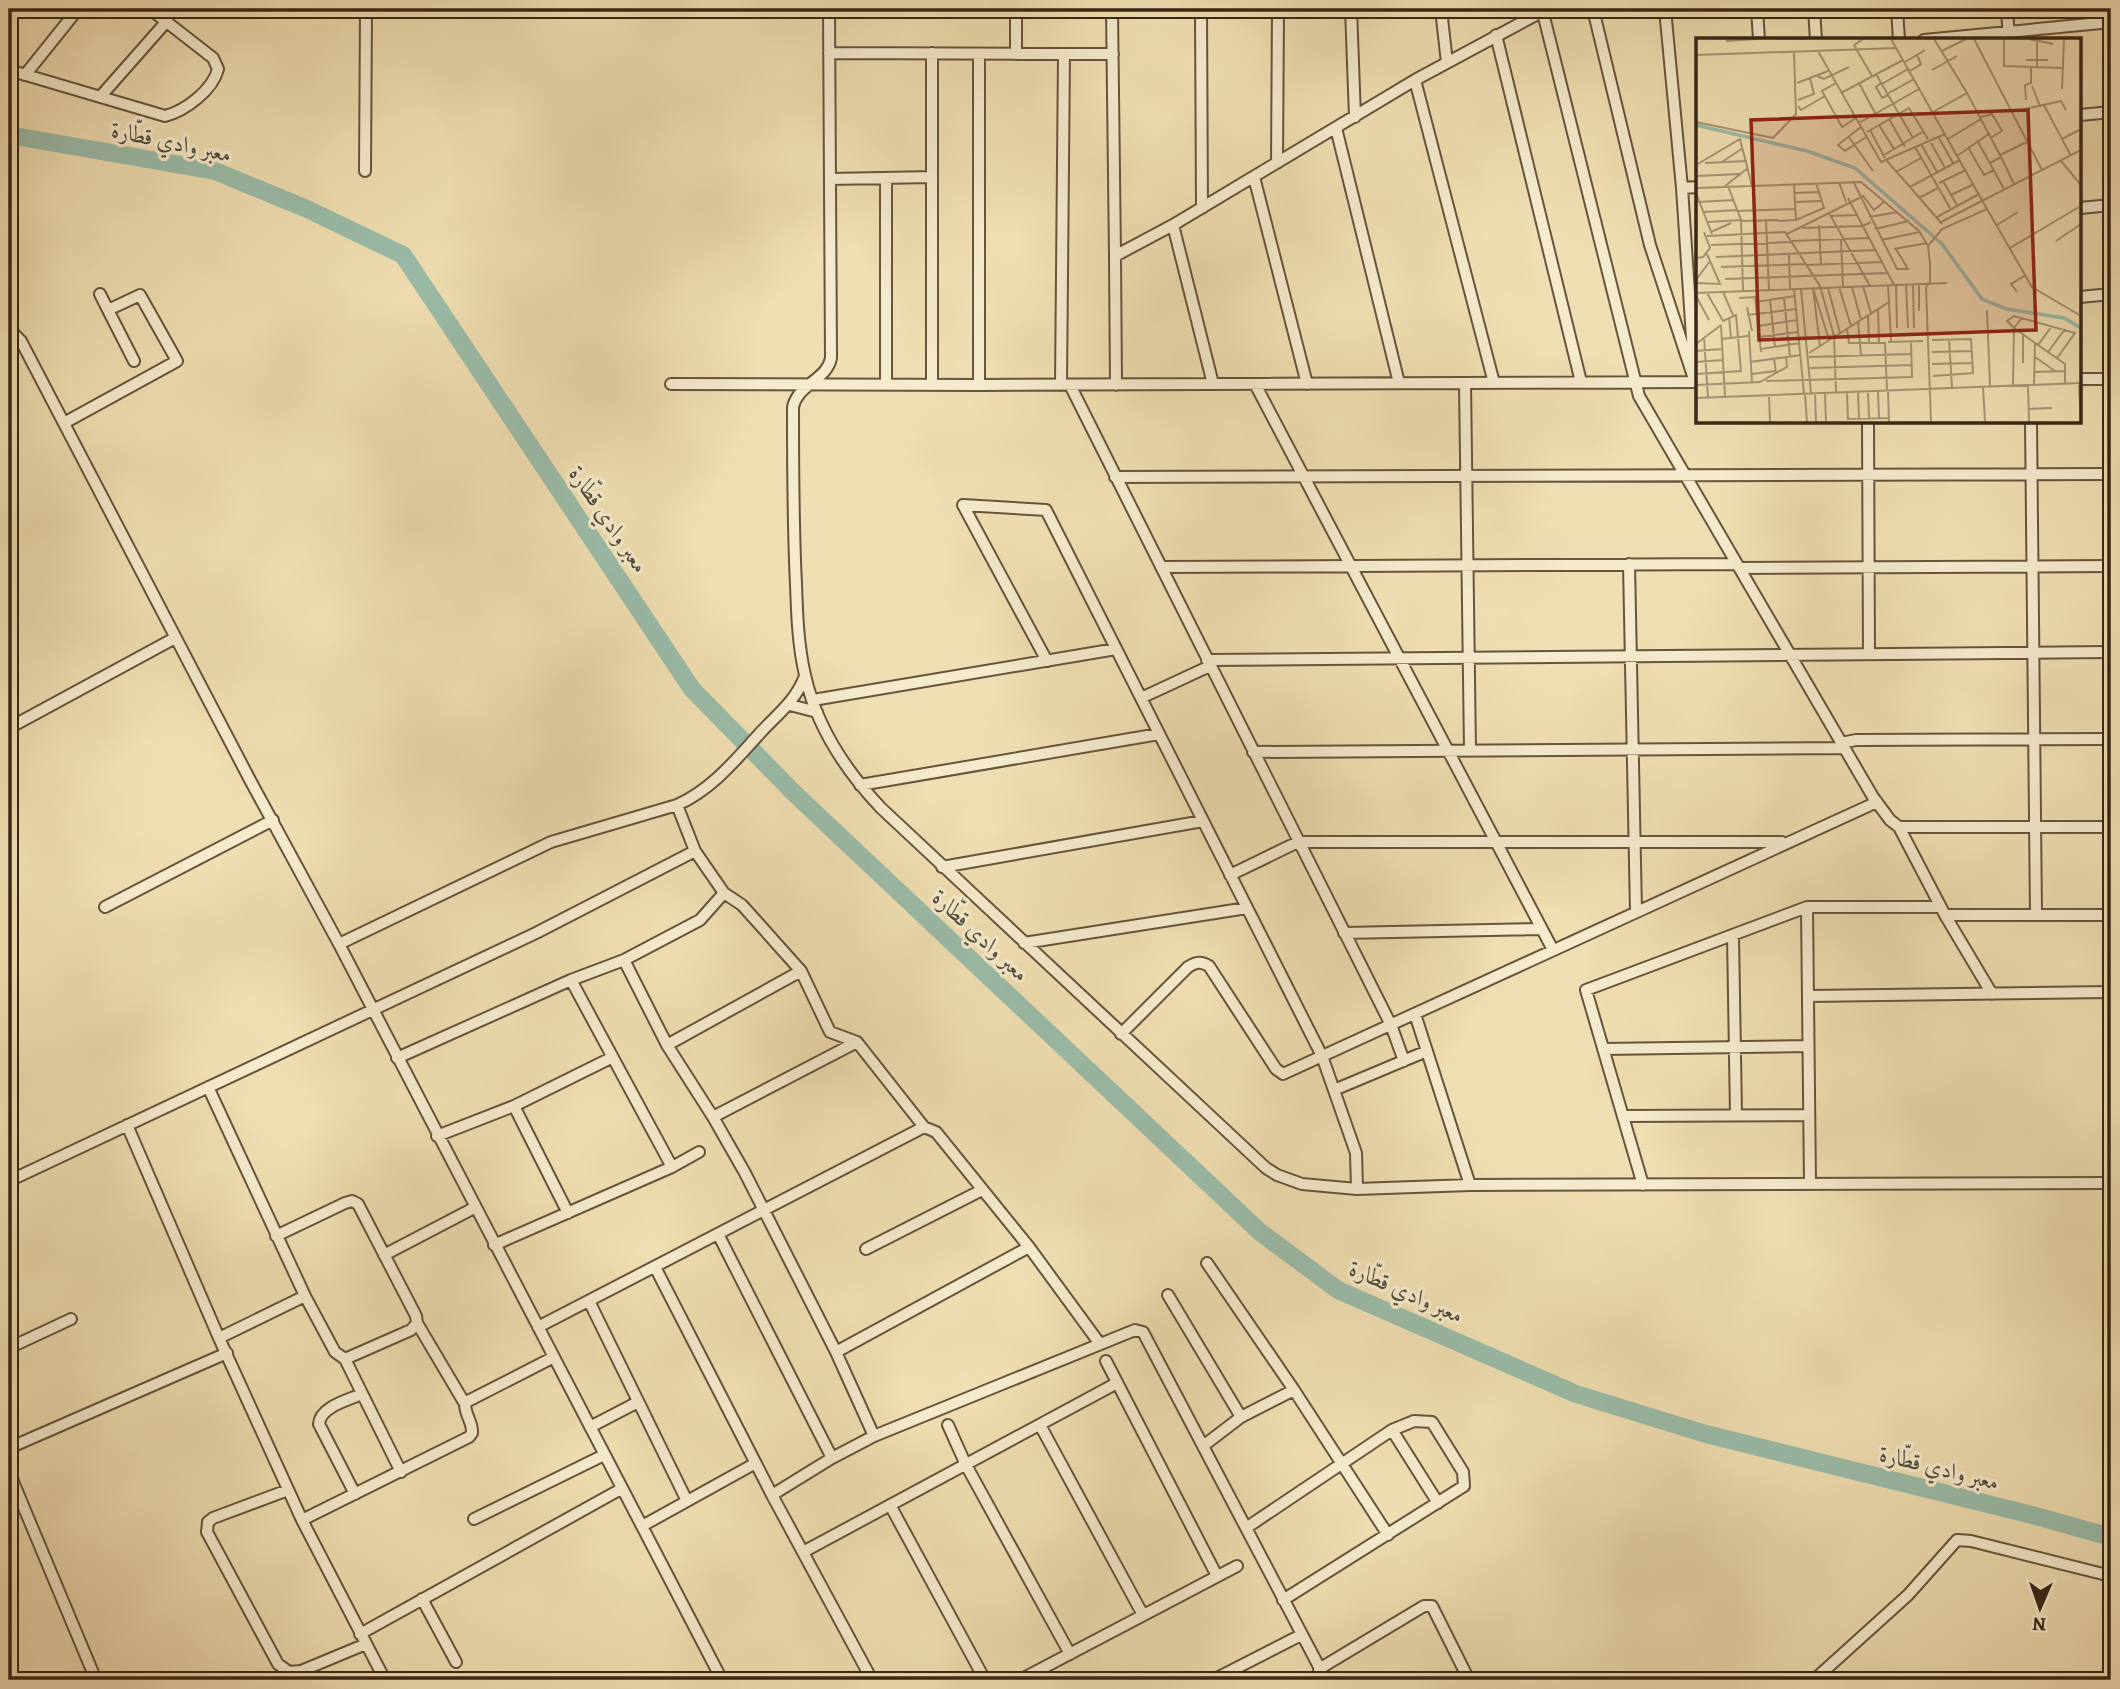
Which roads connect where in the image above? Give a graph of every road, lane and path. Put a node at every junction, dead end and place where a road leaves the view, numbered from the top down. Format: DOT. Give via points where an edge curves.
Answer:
graph roads {
  1 [pos="78,9"];
  2 [pos="150,9"];
  3 [pos="167,9"];
  4 [pos="366,9"];
  5 [pos="829,9"];
  6 [pos="1016,9"];
  7 [pos="1112,9"];
  8 [pos="1201,9"];
  9 [pos="1278,9"];
  10 [pos="1351,9"];
  11 [pos="1441,9"];
  12 [pos="1593,9"];
  13 [pos="1665,9"];
  14 [pos="1757,9"];
  15 [pos="1814,9"];
  16 [pos="1897,9"];
  17 [pos="2007,9"];
  18 [pos="1544,10"];
  19 [pos="167,21"];
  20 [pos="2111,22"];
  21 [pos="1496,35"];
  22 [pos="2009,36"];
  23 [pos="1759,38"];
  24 [pos="1816,38"];
  25 [pos="1899,38"];
  26 [pos="1966,38"];
  27 [pos="829,53"];
  28 [pos="932,53"];
  29 [pos="979,54"];
  30 [pos="1016,54"];
  31 [pos="1064,54"];
  32 [pos="1113,54"];
  33 [pos="1447,63"];
  34 [pos="9,70"];
  35 [pos="25,75"];
  36 [pos="1415,80"];
  37 [pos="100,97"];
  38 [pos="2111,112"];
  39 [pos="2082,115"];
  40 [pos="1355,117"];
  41 [pos="1336,128"];
  42 [pos="1277,163"];
  43 [pos="365,171"];
  44 [pos="932,177"];
  45 [pos="1254,177"];
  46 [pos="886,178"];
  47 [pos="830,179"];
  48 [pos="1696,187"];
  49 [pos="1682,188"];
  50 [pos="2111,205"];
  51 [pos="1202,208"];
  52 [pos="2082,208"];
  53 [pos="1173,225"];
  54 [pos="1115,256"];
  55 [pos="100,294"];
  56 [pos="2111,294"];
  57 [pos="2082,298"];
  58 [pos="108,310"];
  59 [pos="9,329"];
  60 [pos="134,361"];
  61 [pos="1696,369"];
  62 [pos="1696,379"];
  63 [pos="2082,379"];
  64 [pos="2111,379"];
  65 [pos="1581,382"];
  66 [pos="1636,382"];
  67 [pos="1696,382"];
  68 [pos="810,383"];
  69 [pos="1399,383"];
  70 [pos="1465,383"];
  71 [pos="1494,383"];
  72 [pos="671,384"];
  73 [pos="886,384"];
  74 [pos="1116,384"];
  75 [pos="1213,384"];
  76 [pos="1255,384"];
  77 [pos="1307,384"];
  78 [pos="932,385"];
  79 [pos="979,385"];
  80 [pos="1065,385"];
  81 [pos="64,423"];
  82 [pos="1868,424"];
  83 [pos="2031,424"];
  84 [pos="2111,474"];
  85 [pos="1868,475"];
  86 [pos="2032,475"];
  87 [pos="1115,477"];
  88 [pos="1304,477"];
  89 [pos="1466,477"];
  90 [pos="1686,477"];
  91 [pos="1629,564"];
  92 [pos="1351,566"];
  93 [pos="1468,566"];
  94 [pos="1738,566"];
  95 [pos="2033,566"];
  96 [pos="2111,566"];
  97 [pos="1161,567"];
  98 [pos="1868,567"];
  99 [pos="175,638"];
  100 [pos="1116,649"];
  101 [pos="2032,652"];
  102 [pos="2111,652"];
  103 [pos="1790,654"];
  104 [pos="1869,654"];
  105 [pos="1630,656"];
  106 [pos="1469,657"];
  107 [pos="1399,658"];
  108 [pos="1047,661"];
  109 [pos="1208,663"];
  110 [pos="805,676"];
  111 [pos="1141,698"];
  112 [pos="813,700"];
  113 [pos="789,705"];
  114 [pos="817,712"];
  115 [pos="9,728"];
  116 [pos="1159,734"];
  117 [pos="2034,739"];
  118 [pos="2111,739"];
  119 [pos="1843,745"];
  120 [pos="1634,749"];
  121 [pos="1448,750"];
  122 [pos="1470,750"];
  123 [pos="1253,752"];
  124 [pos="860,785"];
  125 [pos="1877,802"];
  126 [pos="677,805"];
  127 [pos="273,820"];
  128 [pos="1203,821"];
  129 [pos="1899,827"];
  130 [pos="2111,827"];
  131 [pos="2035,828"];
  132 [pos="1298,842"];
  133 [pos="1496,842"];
  134 [pos="1634,842"];
  135 [pos="1789,842"];
  136 [pos="695,851"];
  137 [pos="942,867"];
  138 [pos="1230,875"];
  139 [pos="724,893"];
  140 [pos="105,907"];
  141 [pos="1807,907"];
  142 [pos="1247,908"];
  143 [pos="1943,911"];
  144 [pos="1636,912"];
  145 [pos="2036,915"];
  146 [pos="2111,915"];
  147 [pos="1542,929"];
  148 [pos="1345,933"];
  149 [pos="1733,934"];
  150 [pos="1024,943"];
  151 [pos="338,944"];
  152 [pos="1553,950"];
  153 [pos="624,960"];
  154 [pos="801,971"];
  155 [pos="570,980"];
  156 [pos="2111,992"];
  157 [pos="1992,994"];
  158 [pos="1808,996"];
  159 [pos="372,1009"];
  160 [pos="1415,1013"];
  161 [pos="1391,1025"];
  162 [pos="1121,1034"];
  163 [pos="857,1042"];
  164 [pos="667,1045"];
  165 [pos="1808,1046"];
  166 [pos="1734,1047"];
  167 [pos="1603,1049"];
  168 [pos="1427,1051"];
  169 [pos="1322,1056"];
  170 [pos="397,1058"];
  171 [pos="611,1058"];
  172 [pos="1404,1061"];
  173 [pos="208,1087"];
  174 [pos="1334,1090"];
  175 [pos="514,1106"];
  176 [pos="1736,1115"];
  177 [pos="1809,1115"];
  178 [pos="713,1116"];
  179 [pos="1623,1116"];
  180 [pos="127,1125"];
  181 [pos="924,1127"];
  182 [pos="437,1136"];
  183 [pos="699,1152"];
  184 [pos="672,1167"];
  185 [pos="9,1181"];
  186 [pos="2111,1183"];
  187 [pos="1810,1184"];
  188 [pos="1470,1185"];
  189 [pos="1643,1185"];
  190 [pos="982,1189"];
  191 [pos="1357,1189"];
  192 [pos="474,1208"];
  193 [pos="765,1211"];
  194 [pos="568,1213"];
  195 [pos="718,1234"];
  196 [pos="276,1236"];
  197 [pos="494,1245"];
  198 [pos="1029,1247"];
  199 [pos="866,1249"];
  200 [pos="384,1255"];
  201 [pos="1207,1263"];
  202 [pos="655,1267"];
  203 [pos="1168,1295"];
  204 [pos="304,1296"];
  205 [pos="589,1301"];
  206 [pos="71,1320"];
  207 [pos="417,1323"];
  208 [pos="538,1327"];
  209 [pos="219,1338"];
  210 [pos="1100,1344"];
  211 [pos="9,1348"];
  212 [pos="836,1352"];
  213 [pos="227,1353"];
  214 [pos="554,1357"];
  215 [pos="345,1359"];
  216 [pos="1106,1361"];
  217 [pos="1118,1383"];
  218 [pos="1294,1390"];
  219 [pos="362,1394"];
  220 [pos="638,1402"];
  221 [pos="465,1404"];
  222 [pos="1241,1417"];
  223 [pos="948,1425"];
  224 [pos="1040,1425"];
  225 [pos="590,1427"];
  226 [pos="1392,1430"];
  227 [pos="874,1436"];
  228 [pos="1203,1446"];
  229 [pos="9,1448"];
  230 [pos="604,1455"];
  231 [pos="832,1458"];
  232 [pos="754,1464"];
  233 [pos="966,1465"];
  234 [pos="1342,1465"];
  235 [pos="9,1472"];
  236 [pos="401,1472"];
  237 [pos="621,1489"];
  238 [pos="288,1490"];
  239 [pos="355,1494"];
  240 [pos="772,1495"];
  241 [pos="687,1501"];
  242 [pos="1438,1503"];
  243 [pos="890,1506"];
  244 [pos="474,1519"];
  245 [pos="302,1520"];
  246 [pos="642,1526"];
  247 [pos="1245,1528"];
  248 [pos="1388,1535"];
  249 [pos="803,1552"];
  250 [pos="1237,1566"];
  251 [pos="1217,1576"];
  252 [pos="2111,1576"];
  253 [pos="422,1599"];
  254 [pos="1283,1600"];
  255 [pos="1143,1615"];
  256 [pos="1301,1635"];
  257 [pos="363,1638"];
  258 [pos="1070,1654"];
  259 [pos="456,1662"];
  260 [pos="1319,1669"];
  261 [pos="96,1680"];
  262 [pos="385,1680"];
  263 [pos="722,1680"];
  264 [pos="872,1680"];
  265 [pos="985,1680"];
  266 [pos="1020,1680"];
  267 [pos="1213,1680"];
  268 [pos="1325,1680"];
  269 [pos="1469,1680"];
  270 [pos="1814,1680"];
  1 -- 35 [label="street"];
  2 -- 19 [label="street"];
  3 -- 19 [label="street"];
  4 -- 43 [label="street"];
  5 -- 27 [label="street"];
  6 -- 30 [label="street"];
  7 -- 32 [label="street"];
  8 -- 51 [label="street"];
  9 -- 42 [label="street"];
  10 -- 40 [label="street"];
  11 -- 33 [label="street"];
  12 -- 62 [label="street" via="1650,244"];
  13 -- 49 [label="street"];
  14 -- 23 [label="street"];
  15 -- 24 [label="street"];
  16 -- 25 [label="street"];
  17 -- 22 [label="street"];
  18 -- 21 [label="street"];
  18 -- 66 [label="street"];
  19 -- 37 [label="street"];
  19 -- 37 [label="street" via="213,58 216,78 180,112 165,116"];
  20 -- 22 [label="street"];
  21 -- 33 [label="street"];
  21 -- 65 [label="street"];
  22 -- 26 [label="street"];
  27 -- 28 [label="street"];
  27 -- 47 [label="street"];
  28 -- 29 [label="street"];
  28 -- 44 [label="street"];
  29 -- 30 [label="street"];
  29 -- 79 [label="street"];
  30 -- 31 [label="street"];
  31 -- 32 [label="street"];
  31 -- 80 [label="street"];
  32 -- 54 [label="street"];
  33 -- 36 [label="street"];
  34 -- 35 [label="street"];
  35 -- 37 [label="street"];
  36 -- 40 [label="street"];
  36 -- 71 [label="street"];
  38 -- 39 [label="street"];
  40 -- 41 [label="street"];
  41 -- 42 [label="street"];
  41 -- 69 [label="street"];
  42 -- 45 [label="street"];
  44 -- 46 [label="street"];
  44 -- 78 [label="street"];
  45 -- 51 [label="street"];
  45 -- 77 [label="street"];
  46 -- 47 [label="street"];
  46 -- 73 [label="street"];
  47 -- 68 [label="street" via="831,358 826,372"];
  48 -- 49 [label="street"];
  49 -- 61 [label="street"];
  50 -- 52 [label="street"];
  51 -- 53 [label="street"];
  53 -- 54 [label="street"];
  53 -- 75 [label="street"];
  54 -- 74 [label="street"];
  55 -- 58 [label="street"];
  56 -- 57 [label="street"];
  58 -- 60 [label="street"];
  58 -- 81 [label="street" via="141,295 177,361"];
  59 -- 81 [label="street" via="21,341"];
  63 -- 64 [label="street"];
  65 -- 66 [label="street"];
  65 -- 71 [label="street"];
  66 -- 67 [label="street"];
  66 -- 90 [label="street" via="1639,396"];
  68 -- 72 [label="street"];
  68 -- 73 [label="street"];
  68 -- 110 [label="street" via="793,407 794,549"];
  69 -- 70 [label="street"];
  69 -- 77 [label="street"];
  70 -- 71 [label="street"];
  70 -- 89 [label="street"];
  73 -- 78 [label="street"];
  74 -- 75 [label="street"];
  74 -- 80 [label="street"];
  75 -- 76 [label="street"];
  76 -- 77 [label="street"];
  76 -- 88 [label="street"];
  78 -- 79 [label="street"];
  79 -- 80 [label="street"];
  80 -- 87 [label="street"];
  81 -- 99 [label="street"];
  82 -- 85 [label="street"];
  83 -- 86 [label="street"];
  84 -- 86 [label="street"];
  85 -- 86 [label="street"];
  85 -- 90 [label="street"];
  85 -- 98 [label="street"];
  86 -- 95 [label="street"];
  87 -- 88 [label="street"];
  87 -- 97 [label="street"];
  88 -- 89 [label="street"];
  88 -- 92 [label="street"];
  89 -- 90 [label="street"];
  89 -- 93 [label="street"];
  90 -- 94 [label="street"];
  91 -- 93 [label="street"];
  91 -- 94 [label="street"];
  91 -- 105 [label="street"];
  92 -- 93 [label="street"];
  92 -- 97 [label="street"];
  92 -- 107 [label="street"];
  93 -- 106 [label="street"];
  94 -- 98 [label="street"];
  94 -- 103 [label="street"];
  95 -- 96 [label="street"];
  95 -- 98 [label="street"];
  95 -- 101 [label="street"];
  97 -- 109 [label="street"];
  98 -- 104 [label="street"];
  99 -- 115 [label="street"];
  99 -- 127 [label="street"];
  100 -- 108 [label="street"];
  100 -- 108 [label="street" via="1046,510 963,505"];
  100 -- 111 [label="street"];
  101 -- 102 [label="street"];
  101 -- 104 [label="street"];
  101 -- 117 [label="street"];
  103 -- 104 [label="street"];
  103 -- 105 [label="street"];
  103 -- 119 [label="street"];
  105 -- 106 [label="street"];
  105 -- 120 [label="street"];
  106 -- 107 [label="street"];
  106 -- 122 [label="street"];
  107 -- 109 [label="street"];
  107 -- 121 [label="street"];
  108 -- 112 [label="street"];
  109 -- 111 [label="street"];
  109 -- 123 [label="street"];
  110 -- 112 [label="street"];
  110 -- 113 [label="street"];
  111 -- 116 [label="street"];
  112 -- 114 [label="street"];
  113 -- 114 [label="street"];
  113 -- 126 [label="street" via="714,783"];
  114 -- 124 [label="street"];
  116 -- 124 [label="street"];
  116 -- 128 [label="street"];
  117 -- 118 [label="street"];
  117 -- 119 [label="street" via="1856,740"];
  117 -- 131 [label="street"];
  119 -- 120 [label="street"];
  119 -- 125 [label="street"];
  120 -- 122 [label="street"];
  120 -- 134 [label="street"];
  121 -- 122 [label="street"];
  121 -- 123 [label="street"];
  121 -- 133 [label="street"];
  123 -- 132 [label="street"];
  124 -- 137 [label="street"];
  125 -- 129 [label="street"];
  125 -- 135 [label="street"];
  126 -- 136 [label="street"];
  126 -- 151 [label="street" via="551,842"];
  127 -- 140 [label="street"];
  127 -- 151 [label="street"];
  128 -- 137 [label="street"];
  128 -- 138 [label="street"];
  129 -- 131 [label="street"];
  129 -- 143 [label="street"];
  130 -- 131 [label="street"];
  131 -- 145 [label="street"];
  132 -- 133 [label="street"];
  132 -- 138 [label="street"];
  132 -- 148 [label="street"];
  133 -- 134 [label="street"];
  133 -- 147 [label="street"];
  134 -- 135 [label="street"];
  134 -- 144 [label="street"];
  135 -- 144 [label="street"];
  136 -- 139 [label="street"];
  136 -- 159 [label="street" via="536,933"];
  137 -- 150 [label="street"];
  138 -- 142 [label="street"];
  139 -- 153 [label="street" via="700,920"];
  139 -- 154 [label="street" via="742,905"];
  141 -- 143 [label="street"];
  141 -- 149 [label="street"];
  141 -- 158 [label="street"];
  142 -- 150 [label="street"];
  142 -- 169 [label="street"];
  143 -- 145 [label="street"];
  143 -- 157 [label="street"];
  144 -- 152 [label="street"];
  145 -- 146 [label="street"];
  147 -- 148 [label="street"];
  147 -- 152 [label="street"];
  148 -- 161 [label="street"];
  149 -- 166 [label="street"];
  149 -- 167 [label="street" via="1586,990"];
  150 -- 162 [label="street"];
  151 -- 159 [label="street"];
  152 -- 160 [label="street"];
  153 -- 155 [label="street"];
  153 -- 164 [label="street"];
  154 -- 163 [label="street" via="830,1031"];
  154 -- 164 [label="street"];
  155 -- 170 [label="street"];
  155 -- 171 [label="street"];
  156 -- 157 [label="street"];
  157 -- 158 [label="street"];
  158 -- 165 [label="street"];
  159 -- 170 [label="street"];
  159 -- 173 [label="street"];
  160 -- 161 [label="street"];
  160 -- 168 [label="street"];
  161 -- 169 [label="street"];
  161 -- 172 [label="street"];
  162 -- 169 [label="street" via="1195,962 1209,966 1276,1069 1283,1073"];
  162 -- 191 [label="street" via="1266,1168 1302,1184"];
  163 -- 178 [label="street"];
  163 -- 181 [label="street"];
  164 -- 178 [label="street"];
  165 -- 166 [label="street"];
  165 -- 177 [label="street"];
  166 -- 167 [label="street"];
  166 -- 176 [label="street"];
  167 -- 179 [label="street"];
  168 -- 172 [label="street"];
  168 -- 188 [label="street"];
  169 -- 174 [label="street"];
  170 -- 182 [label="street"];
  171 -- 175 [label="street"];
  171 -- 184 [label="street"];
  172 -- 174 [label="street"];
  173 -- 180 [label="street"];
  173 -- 196 [label="street"];
  174 -- 191 [label="street" via="1356,1153"];
  175 -- 182 [label="street"];
  175 -- 194 [label="street"];
  176 -- 177 [label="street"];
  176 -- 179 [label="street"];
  177 -- 187 [label="street"];
  178 -- 193 [label="street"];
  179 -- 189 [label="street"];
  180 -- 185 [label="street"];
  180 -- 209 [label="street"];
  181 -- 190 [label="street" via="936,1132"];
  181 -- 193 [label="street"];
  182 -- 192 [label="street"];
  183 -- 184 [label="street"];
  184 -- 194 [label="street"];
  186 -- 187 [label="street"];
  187 -- 189 [label="street"];
  188 -- 189 [label="street"];
  188 -- 191 [label="street"];
  190 -- 198 [label="street"];
  190 -- 199 [label="street"];
  192 -- 197 [label="street"];
  192 -- 200 [label="street"];
  193 -- 195 [label="street"];
  193 -- 212 [label="street"];
  194 -- 197 [label="street"];
  195 -- 202 [label="street"];
  195 -- 231 [label="street"];
  196 -- 200 [label="street" via="352,1201 358,1204"];
  196 -- 204 [label="street"];
  197 -- 208 [label="street"];
  198 -- 210 [label="street"];
  198 -- 212 [label="street"];
  200 -- 207 [label="street"];
  201 -- 218 [label="street"];
  202 -- 205 [label="street"];
  202 -- 232 [label="street"];
  203 -- 222 [label="street"];
  204 -- 209 [label="street"];
  204 -- 215 [label="street" via="335,1352"];
  205 -- 208 [label="street"];
  205 -- 220 [label="street"];
  206 -- 211 [label="street"];
  207 -- 215 [label="street"];
  207 -- 221 [label="street"];
  208 -- 214 [label="street"];
  209 -- 213 [label="street"];
  210 -- 227 [label="street"];
  210 -- 228 [label="street" via="1136,1330 1143,1332"];
  212 -- 227 [label="street"];
  213 -- 229 [label="street"];
  213 -- 238 [label="street"];
  214 -- 221 [label="street"];
  214 -- 225 [label="street"];
  215 -- 219 [label="street"];
  216 -- 217 [label="street"];
  217 -- 224 [label="street"];
  217 -- 251 [label="street"];
  218 -- 222 [label="street"];
  218 -- 234 [label="street"];
  219 -- 236 [label="street"];
  219 -- 239 [label="street" via="324,1412 318,1424"];
  220 -- 225 [label="street"];
  220 -- 241 [label="street"];
  221 -- 236 [label="street" via="472,1433"];
  222 -- 228 [label="street"];
  223 -- 233 [label="street"];
  224 -- 233 [label="street"];
  224 -- 255 [label="street"];
  225 -- 230 [label="street"];
  226 -- 234 [label="street"];
  226 -- 242 [label="street"];
  226 -- 242 [label="street" via="1414,1421 1432,1422 1462,1472 1464,1486"];
  227 -- 231 [label="street"];
  228 -- 247 [label="street"];
  230 -- 237 [label="street"];
  230 -- 244 [label="street"];
  231 -- 240 [label="street"];
  232 -- 240 [label="street"];
  232 -- 241 [label="street"];
  233 -- 243 [label="street"];
  233 -- 258 [label="street"];
  234 -- 247 [label="street"];
  234 -- 248 [label="street"];
  235 -- 261 [label="street"];
  236 -- 239 [label="street"];
  237 -- 246 [label="street"];
  237 -- 253 [label="street"];
  238 -- 245 [label="street"];
  238 -- 257 [label="street" via="213,1518 207,1532 278,1664 289,1672 301,1671"];
  239 -- 245 [label="street"];
  240 -- 249 [label="street"];
  241 -- 246 [label="street"];
  242 -- 248 [label="street"];
  243 -- 249 [label="street"];
  243 -- 265 [label="street"];
  245 -- 257 [label="street"];
  246 -- 263 [label="street"];
  247 -- 254 [label="street"];
  248 -- 254 [label="street"];
  249 -- 264 [label="street"];
  250 -- 251 [label="street"];
  251 -- 255 [label="street"];
  252 -- 270 [label="street" via="1957,1541 1908,1595"];
  253 -- 257 [label="street"];
  253 -- 259 [label="street"];
  254 -- 256 [label="street"];
  255 -- 258 [label="street"];
  256 -- 260 [label="street"];
  256 -- 267 [label="street"];
  257 -- 262 [label="street"];
  258 -- 266 [label="street"];
  260 -- 268 [label="street"];
  260 -- 269 [label="street" via="1424,1606 1432,1606"];
}
